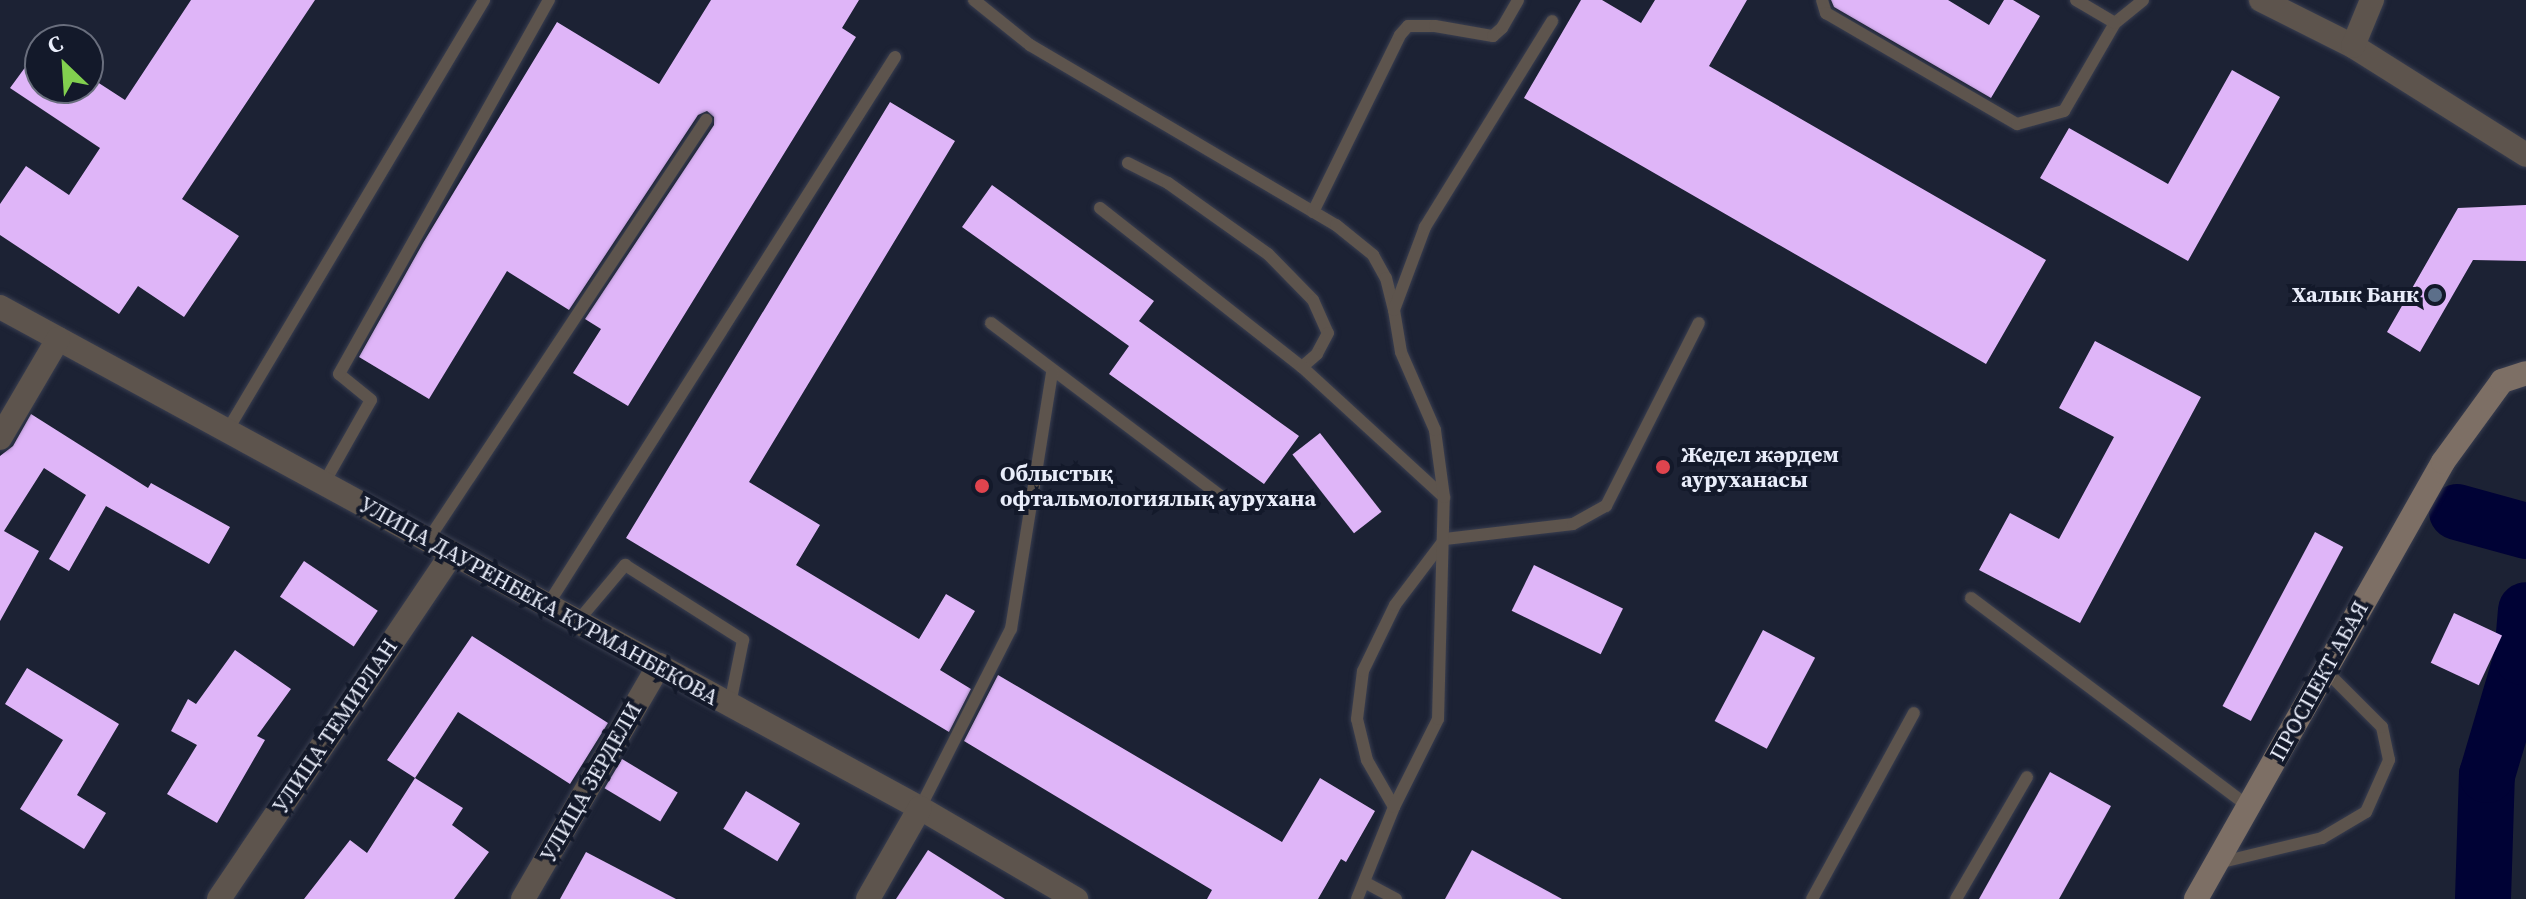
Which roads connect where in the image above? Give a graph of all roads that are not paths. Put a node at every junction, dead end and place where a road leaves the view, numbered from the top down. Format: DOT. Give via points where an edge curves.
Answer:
graph roads {
  1 [pos="484,0"];
  2 [pos="549,0"];
  3 [pos="974,0"];
  4 [pos="1518,0"];
  5 [pos="1822,0"];
  6 [pos="2076,0"];
  7 [pos="2143,0"];
  8 [pos="2261,0"];
  9 [pos="2372,0"];
  10 [pos="1552,21"];
  11 [pos="2115,23"];
  12 [pos="2353,46"];
  13 [pos="895,57"];
  14 [pos="706,120"];
  15 [pos="2526,155"];
  16 [pos="1128,163"];
  17 [pos="1100,208"];
  18 [pos="1313,212"];
  19 [pos="0,307"];
  20 [pos="1394,310"];
  21 [pos="991,323"];
  22 [pos="1699,323"];
  23 [pos="58,339"];
  24 [pos="1302,367"];
  25 [pos="1052,372"];
  26 [pos="2526,373"];
  27 [pos="227,431"];
  28 [pos="0,438"];
  29 [pos="324,483"];
  30 [pos="1444,497"];
  31 [pos="1230,503"];
  32 [pos="1445,539"];
  33 [pos="428,540"];
  34 [pos="452,553"];
  35 [pos="1971,598"];
  36 [pos="547,606"];
  37 [pos="577,622"];
  38 [pos="659,665"];
  39 [pos="2325,670"];
  40 [pos="730,704"];
  41 [pos="1914,713"];
  42 [pos="2027,777"];
  43 [pos="2248,806"];
  44 [pos="1394,807"];
  45 [pos="920,808"];
  46 [pos="2216,864"];
  47 [pos="1366,883"];
  48 [pos="219,899"];
  49 [pos="523,899"];
  50 [pos="868,899"];
  51 [pos="1076,899"];
  52 [pos="1357,899"];
  53 [pos="1396,899"];
  54 [pos="1812,899"];
  55 [pos="1956,899"];
  56 [pos="2196,899"];
  1 -- 27 [label="lane"];
  2 -- 29 [label="lane" via="339,374 371,400"];
  3 -- 18 [label="lane" via="1030,45"];
  4 -- 18 [label="lane" via="1493,36 1408,26"];
  5 -- 11 [label="lane" via="1826,13 2017,124 2064,111"];
  6 -- 11 [label="lane"];
  7 -- 11 [label="lane"];
  8 -- 12 [label="street"];
  9 -- 12 [label="street"];
  10 -- 20 [label="lane" via="1425,227"];
  12 -- 15 [label="street"];
  13 -- 36 [label="lane"];
  14 -- 33 [label="lane"];
  16 -- 24 [label="lane" via="1168,183 1268,254 1313,300 1328,333 1317,354"];
  17 -- 24 [label="lane"];
  18 -- 20 [label="lane" via="1373,255"];
  19 -- 23 [label="street, УЛИЦА ДАУРЕНБЕКА КУРМАНБЕКОВА"];
  20 -- 30 [label="lane" via="1401,352 1435,430"];
  21 -- 25 [label="lane"];
  22 -- 32 [label="lane" via="1606,506 1573,524 1536,532"];
  23 -- 27 [label="street, УЛИЦА ДАУРЕНБЕКА КУРМАНБЕКОВА"];
  23 -- 28 [label="street"];
  24 -- 30 [label="lane"];
  25 -- 31 [label="lane"];
  25 -- 45 [label="lane" via="1011,629"];
  26 -- 39 [label="main road, ПРОСПЕКТ АБАЯ" via="2502,381 2443,462"];
  27 -- 29 [label="street, УЛИЦА ДАУРЕНБЕКА КУРМАНБЕКОВА"];
  29 -- 33 [label="street, УЛИЦА ДАУРЕНБЕКА КУРМАНБЕКОВА"];
  30 -- 32 [label="lane"];
  32 -- 44 [label="lane" via="1438,719"];
  32 -- 44 [label="lane" via="1395,605 1363,671 1357,719 1367,760"];
  33 -- 34 [label="street, УЛИЦА ДАУРЕНБЕКА КУРМАНБЕКОВА"];
  34 -- 36 [label="street, УЛИЦА ДАУРЕНБЕКА КУРМАНБЕКОВА"];
  34 -- 48 [label="street, УЛИЦА ТЕМИРЛАН"];
  35 -- 43 [label="lane"];
  36 -- 37 [label="street, УЛИЦА ДАУРЕНБЕКА КУРМАНБЕКОВА"];
  37 -- 38 [label="street, УЛИЦА ДАУРЕНБЕКА КУРМАНБЕКОВА"];
  37 -- 40 [label="lane" via="625,565 743,640"];
  38 -- 40 [label="street, УЛИЦА ДАУРЕНБЕКА КУРМАНБЕКОВА"];
  38 -- 49 [label="street, УЛИЦА ЗЕРДЕЛИ"];
  39 -- 43 [label="main road, ПРОСПЕКТ АБАЯ"];
  39 -- 46 [label="lane" via="2382,727 2389,760 2366,812 2322,838"];
  40 -- 45 [label="street, УЛИЦА ДАУРЕНБЕКА КУРМАНБЕКОВА"];
  41 -- 54 [label="lane"];
  42 -- 55 [label="lane"];
  43 -- 46 [label="main road, ПРОСПЕКТ АБАЯ"];
  44 -- 47 [label="lane"];
  45 -- 50 [label="street"];
  45 -- 51 [label="street, УЛИЦА ДАУРЕНБЕКА КУРМАНБЕКОВА"];
  46 -- 56 [label="main road, ПРОСПЕКТ АБАЯ"];
  47 -- 52 [label="lane"];
  47 -- 53 [label="lane"];
}
